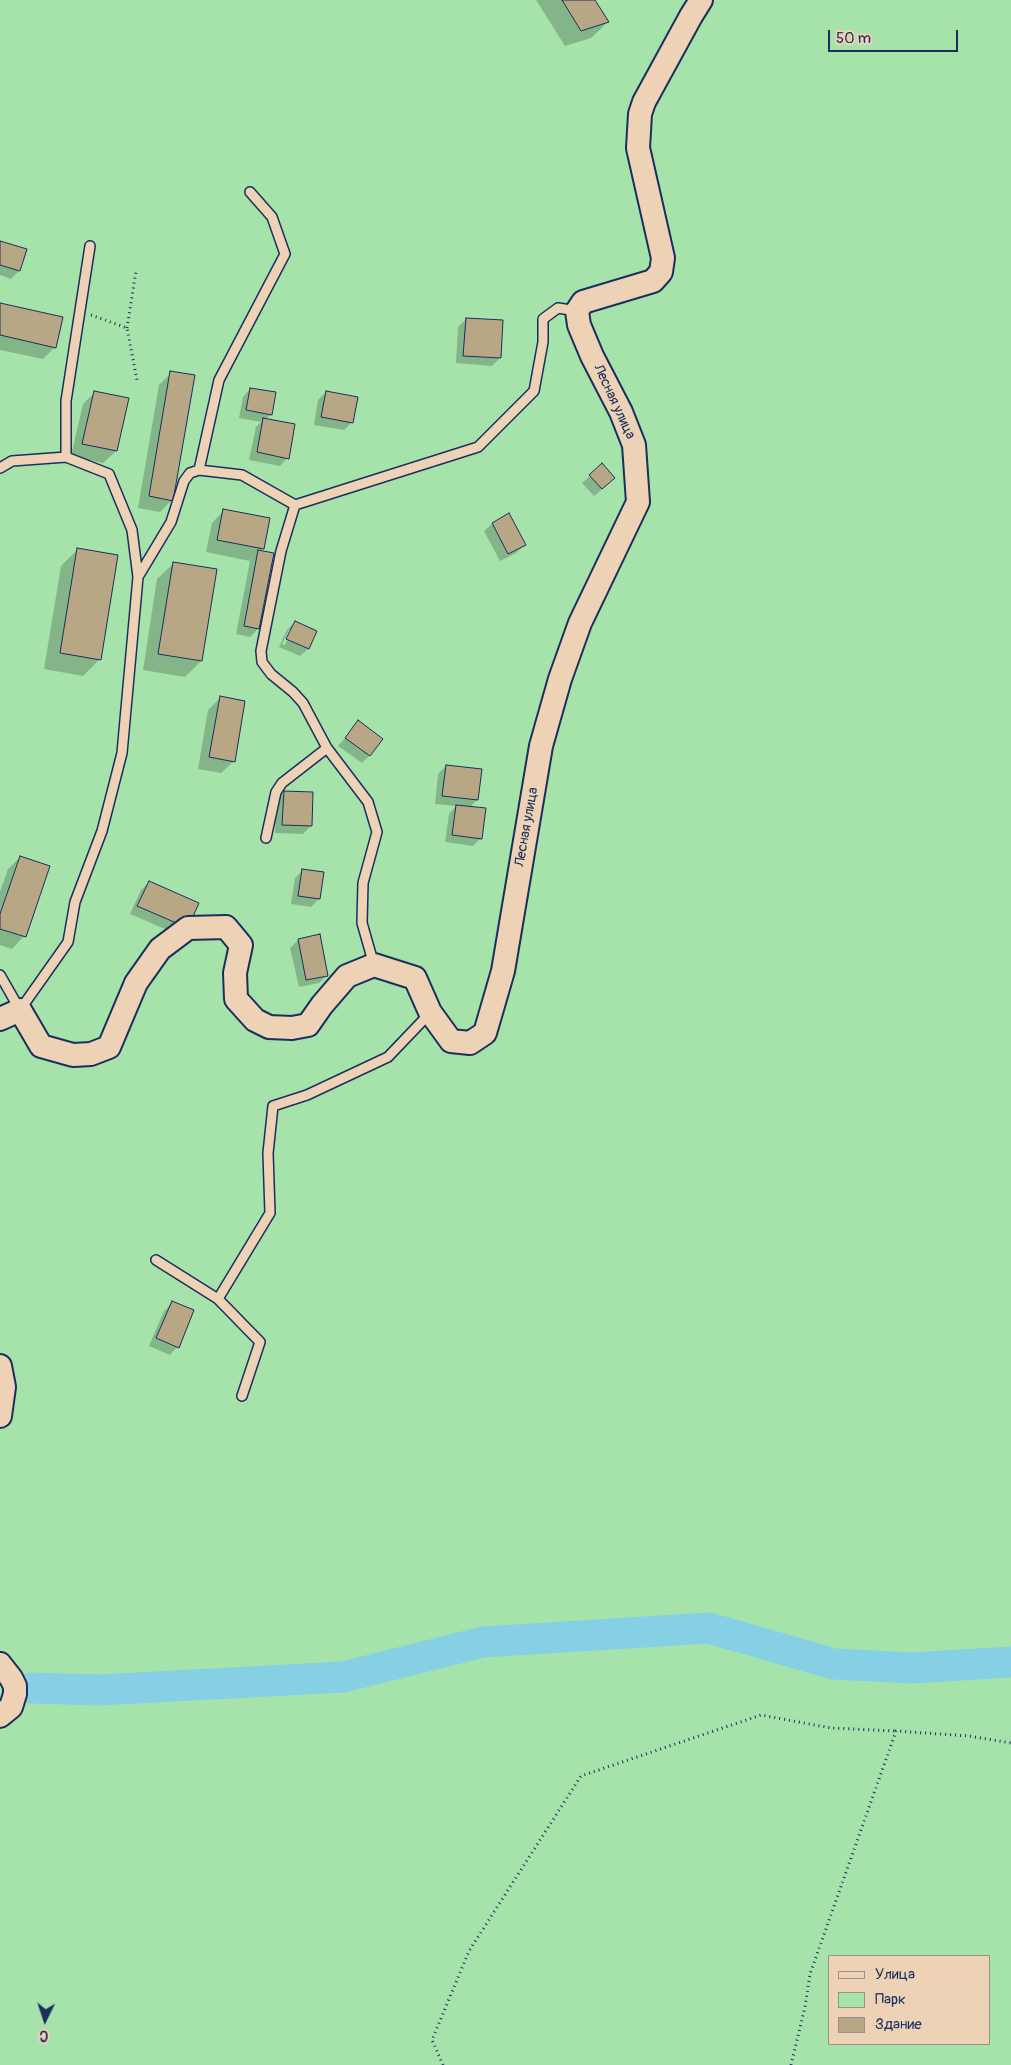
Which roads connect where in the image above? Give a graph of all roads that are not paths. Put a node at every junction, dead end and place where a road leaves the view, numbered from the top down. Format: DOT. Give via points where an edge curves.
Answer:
graph roads {
  1 [pos="701,0"];
  2 [pos="250,192"];
  3 [pos="90,246"];
  4 [pos="577,311"];
  5 [pos="66,457"];
  6 [pos="0,468"];
  7 [pos="198,470"];
  8 [pos="295,505"];
  9 [pos="138,577"];
  10 [pos="327,748"];
  11 [pos="266,838"];
  12 [pos="374,965"];
  13 [pos="0,975"];
  14 [pos="430,1012"];
  15 [pos="10,1014"];
  16 [pos="156,1260"];
  17 [pos="218,1298"];
  18 [pos="0,1366"];
  19 [pos="242,1396"];
  20 [pos="0,1416"];
  21 [pos="0,1664"];
  22 [pos="0,1716"];
  1 -- 4 [label="street" via="640,114 638,148 663,258 661,272 653,281 583,302"];
  2 -- 7 [label="lane" via="272,218 285,254 219,380"];
  3 -- 5 [label="lane" via="66,401"];
  4 -- 8 [label="lane" via="558,308 543,319 543,342 534,391 478,448"];
  4 -- 14 [label="street, Лесная улица" via="579,325 592,356 634,445 638,502 580,623 560,679 541,746 503,971 485,1033 470,1043 451,1041"];
  5 -- 6 [label="lane" via="12,461"];
  5 -- 9 [label="lane" via="109,474 132,530"];
  7 -- 8 [label="lane" via="242,475"];
  7 -- 9 [label="lane" via="190,473 184,481 172,522"];
  8 -- 10 [label="lane" via="281,551 261,651 262,662 303,703"];
  9 -- 15 [label="lane" via="122,753 102,831 75,902 68,942"];
  10 -- 11 [label="lane" via="282,783 276,792"];
  10 -- 12 [label="lane" via="368,802 377,832 363,883 362,923"];
  12 -- 14 [label="street, Лесная улица" via="415,978"];
  12 -- 15 [label="street" via="347,976 308,1025 269,1027 255,1020 236,998 241,945 226,927 188,928 160,949 136,982 109,1048 73,1055 41,1046"];
  13 -- 15 [label="lane"];
  14 -- 17 [label="lane" via="388,1057 307,1095 273,1106 268,1153 270,1213"];
  16 -- 17 [label="lane"];
  17 -- 19 [label="lane" via="260,1342"];
  18 -- 20 [label="street" via="4,1387"];
  21 -- 22 [label="street" via="15,1686 11,1707"];
}
